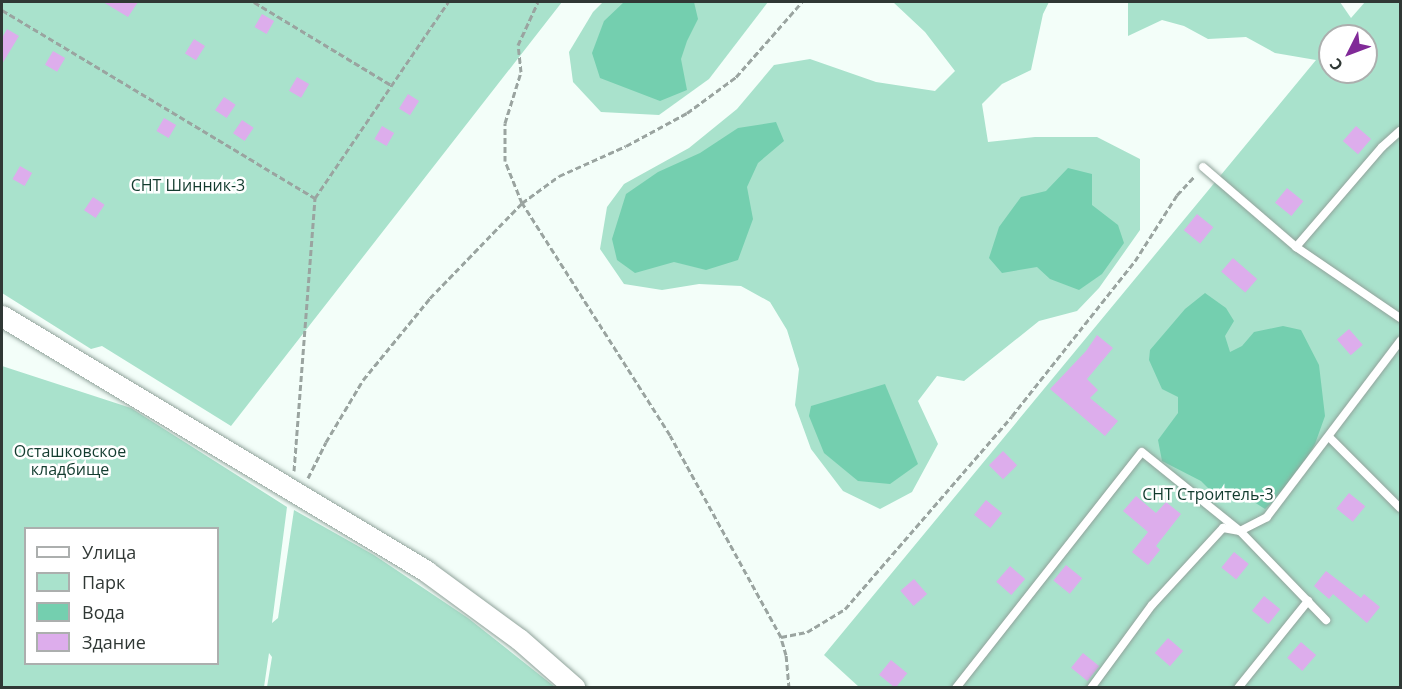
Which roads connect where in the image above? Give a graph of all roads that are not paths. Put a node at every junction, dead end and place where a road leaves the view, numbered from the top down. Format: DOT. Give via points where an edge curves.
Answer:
graph roads {
  1 [pos="1401,131"];
  2 [pos="1203,167"];
  3 [pos="1296,247"];
  4 [pos="1399,315"];
  5 [pos="2,316"];
  6 [pos="1401,341"];
  7 [pos="1329,437"];
  8 [pos="1401,508"];
  9 [pos="1240,531"];
  10 [pos="1308,601"];
  11 [pos="1326,620"];
  12 [pos="575,687"];
  13 [pos="956,687"];
  14 [pos="1091,687"];
  15 [pos="1238,687"];
  1 -- 3 [label="lane" via="1382,147"];
  2 -- 3 [label="lane"];
  3 -- 4 [label="lane"];
  5 -- 12 [label="street" via="426,571 469,600"];
  6 -- 7 [label="lane"];
  7 -- 8 [label="lane"];
  7 -- 9 [label="lane" via="1267,517"];
  9 -- 10 [label="lane"];
  9 -- 13 [label="lane" via="1142,452"];
  9 -- 14 [label="lane" via="1223,528 1152,605"];
  10 -- 11 [label="lane"];
  10 -- 15 [label="lane"];
}
